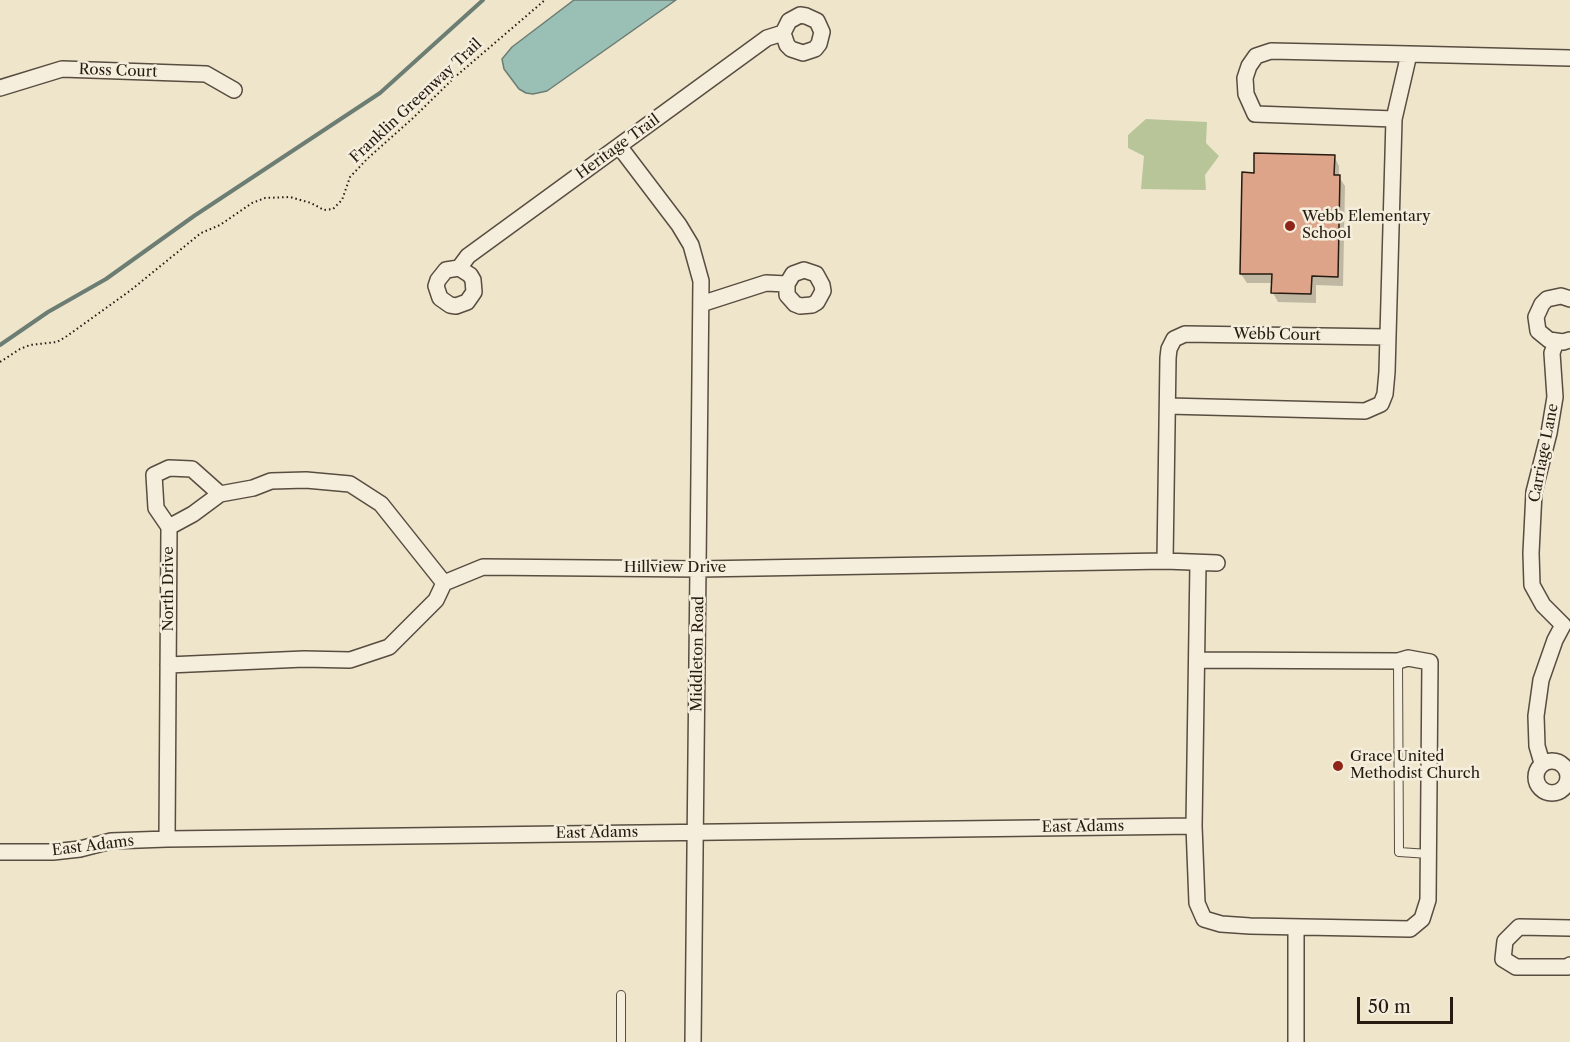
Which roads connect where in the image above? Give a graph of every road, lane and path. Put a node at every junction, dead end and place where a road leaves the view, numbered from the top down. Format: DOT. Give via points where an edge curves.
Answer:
graph roads {
  1 [pos="545,0"];
  2 [pos="783,33"];
  3 [pos="1409,54"];
  4 [pos="1570,58"];
  5 [pos="0,88"];
  6 [pos="234,90"];
  7 [pos="1394,119"];
  8 [pos="619,146"];
  9 [pos="459,268"];
  10 [pos="787,284"];
  11 [pos="1570,299"];
  12 [pos="701,304"];
  13 [pos="1387,337"];
  14 [pos="1563,341"];
  15 [pos="0,362"];
  16 [pos="1167,406"];
  17 [pos="220,494"];
  18 [pos="169,527"];
  19 [pos="1166,561"];
  20 [pos="1198,562"];
  21 [pos="1217,563"];
  22 [pos="699,569"];
  23 [pos="444,583"];
  24 [pos="1566,625"];
  25 [pos="1197,660"];
  26 [pos="1398,661"];
  27 [pos="168,665"];
  28 [pos="1542,764"];
  29 [pos="1194,826"];
  30 [pos="696,831"];
  31 [pos="167,839"];
  32 [pos="0,852"];
  33 [pos="1429,854"];
  34 [pos="1296,927"];
  35 [pos="1570,928"];
  36 [pos="1570,965"];
  37 [pos="621,995"];
  38 [pos="621,1042"];
  39 [pos="693,1042"];
  40 [pos="1296,1042"];
  1 -- 15 [label="path, Franklin Greenway Trail" via="368,158 350,177 342,200 333,209 324,210 290,197 252,203 201,233 67,336 57,342 30,345"];
  2 -- 8 [label="street, Heritage Trail" via="767,38"];
  3 -- 4 [label="street"];
  3 -- 7 [label="street"];
  3 -- 7 [label="street" via="1271,51 1256,56 1245,78 1246,94 1255,114"];
  5 -- 6 [label="street, Ross Court" via="62,69 206,74"];
  7 -- 13 [label="street"];
  8 -- 9 [label="street, Heritage Trail" via="468,256"];
  8 -- 12 [label="street, Middleton Road" via="691,245 700,280"];
  10 -- 12 [label="street" via="766,283"];
  11 -- 14 [label="street, Carriage Lane" via="1554,297 1542,304 1536,317 1538,331 1549,340"];
  12 -- 22 [label="street, Middleton Road"];
  13 -- 16 [label="street, Webb Court" via="1179,335 1169,349"];
  13 -- 16 [label="street" via="1385,394 1381,404 1365,411"];
  14 -- 24 [label="street, Carriage Lane" via="1552,353 1556,397 1534,492 1531,553 1532,585 1543,605"];
  16 -- 19 [label="street, Webb Court"];
  17 -- 18 [label="street, North Drive"];
  17 -- 18 [label="street" via="192,469 169,468 154,475 156,508"];
  17 -- 23 [label="street, North Drive" via="272,481 350,484 381,504"];
  18 -- 27 [label="street, North Drive"];
  19 -- 20 [label="street, Hillview Drive"];
  19 -- 22 [label="street, Hillview Drive"];
  20 -- 21 [label="street, Hillview Drive"];
  20 -- 25 [label="street"];
  22 -- 23 [label="street, Hillview Drive" via="483,567"];
  22 -- 30 [label="street, Middleton Road"];
  23 -- 27 [label="street" via="436,600 389,647 350,660"];
  24 -- 28 [label="street" via="1541,680 1536,716"];
  25 -- 26 [label="street"];
  25 -- 29 [label="street"];
  26 -- 33 [label="lane" via="1400,852"];
  26 -- 33 [label="street" via="1408,658 1430,662"];
  27 -- 31 [label="street, North Drive"];
  29 -- 30 [label="street, East Adams"];
  29 -- 34 [label="street" via="1197,903 1204,919 1221,924"];
  30 -- 31 [label="street, East Adams"];
  30 -- 39 [label="street, Middleton Road"];
  31 -- 32 [label="street, East Adams" via="111,841 53,852"];
  33 -- 34 [label="street" via="1428,900 1422,918 1410,929"];
  34 -- 40 [label="street"];
  35 -- 36 [label="street" via="1519,927 1505,941 1503,959 1516,967"];
  37 -- 38 [label="lane"];
}
